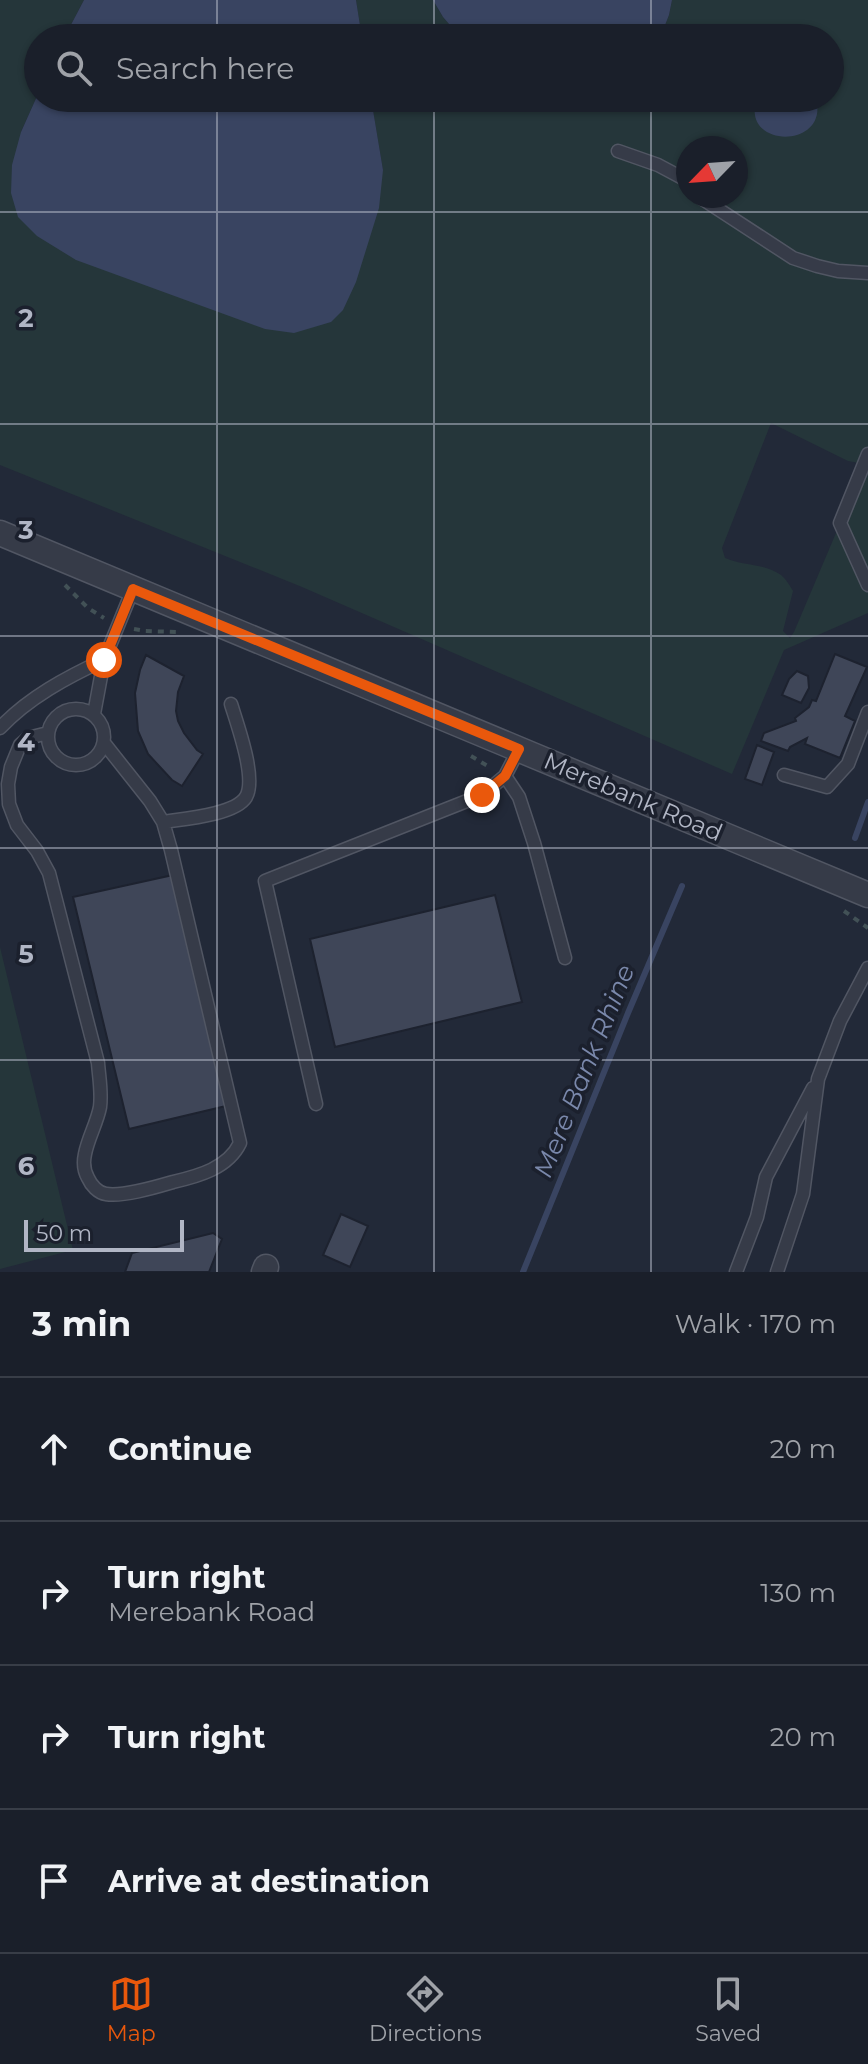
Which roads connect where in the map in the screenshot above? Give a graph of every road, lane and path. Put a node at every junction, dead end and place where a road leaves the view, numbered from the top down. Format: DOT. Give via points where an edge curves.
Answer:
graph roads {
  1 [pos="618,151"];
  2 [pos="676,175"];
  3 [pos="716,208"];
  4 [pos="868,273"];
  5 [pos="868,454"];
  6 [pos="0,533"];
  7 [pos="868,585"];
  8 [pos="133,589"];
  9 [pos="104,660"];
  10 [pos="231,704"];
  11 [pos="868,712"];
  12 [pos="94,714"];
  13 [pos="0,728"];
  14 [pos="48,733"];
  15 [pos="104,743"];
  16 [pos="519,749"];
  17 [pos="784,775"];
  18 [pos="505,776"];
  19 [pos="0,792"];
  20 [pos="9,804"];
  21 [pos="163,822"];
  22 [pos="868,895"];
  23 [pos="565,958"];
  24 [pos="868,968"];
  25 [pos="818,1079"];
  26 [pos="316,1104"];
  27 [pos="736,1272"];
  28 [pos="777,1272"];
  1 -- 2 [label="lane"];
  3 -- 4 [label="lane" via="793,258"];
  5 -- 7 [label="lane" via="840,523"];
  6 -- 8 [label="street, Merebank Road"];
  8 -- 9 [label="lane"];
  8 -- 16 [label="street, Merebank Road"];
  9 -- 12 [label="lane"];
  9 -- 13 [label="lane" via="26,704"];
  10 -- 21 [label="lane" via="247,762 246,796 218,812"];
  11 -- 17 [label="lane" via="848,764 827,787"];
  12 -- 14 [label="lane" via="65,711"];
  12 -- 15 [label="lane" via="104,729"];
  14 -- 15 [label="lane" via="52,752 76,766 93,761"];
  14 -- 20 [label="lane" via="20,745 11,767"];
  15 -- 21 [label="lane"];
  16 -- 18 [label="lane"];
  16 -- 22 [label="street, Merebank Road"];
  18 -- 23 [label="lane" via="519,797"];
  18 -- 26 [label="lane" via="482,795 265,881"];
  19 -- 20 [label="lane"];
  20 -- 21 [label="lane" via="49,873 98,1063 100,1107 84,1167 91,1184 108,1195 205,1173 236,1153 240,1143"];
  24 -- 25 [label="lane"];
  25 -- 27 [label="lane" via="766,1177"];
  25 -- 28 [label="lane" via="803,1194"];
}
